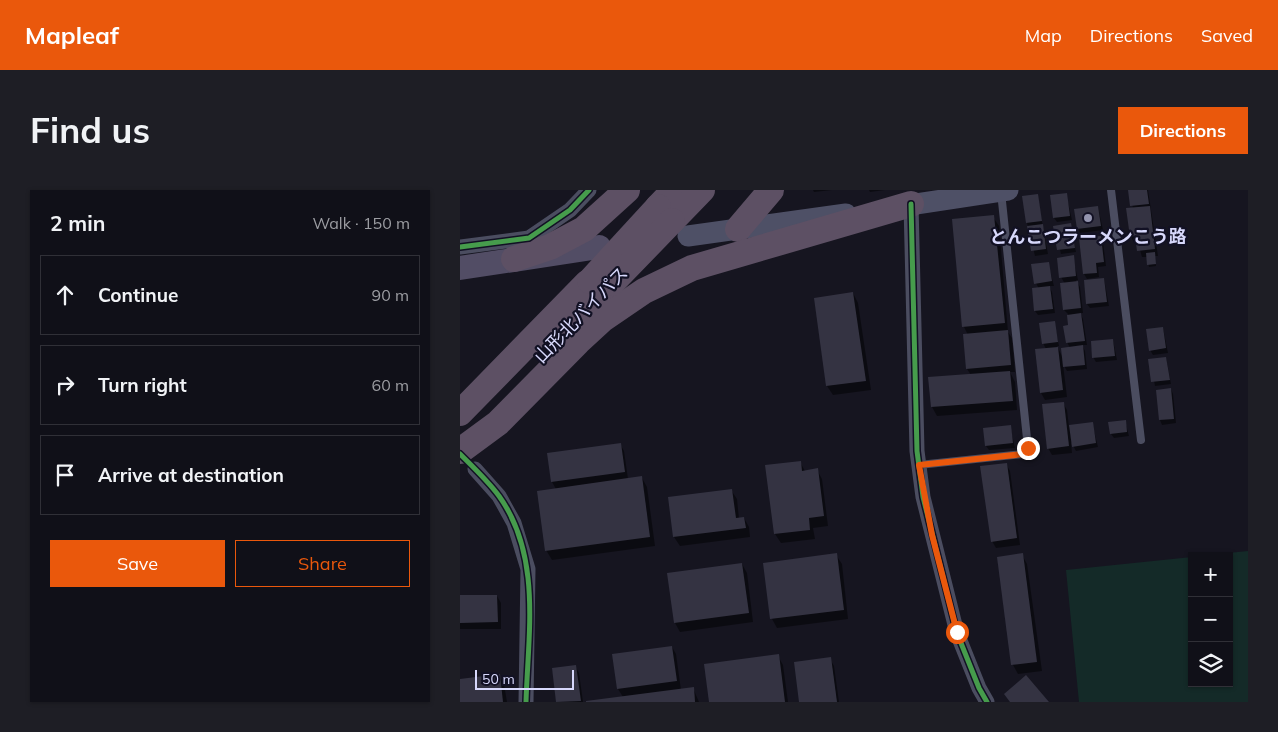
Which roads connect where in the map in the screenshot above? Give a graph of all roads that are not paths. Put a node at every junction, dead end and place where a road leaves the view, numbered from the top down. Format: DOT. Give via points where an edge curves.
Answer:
graph roads {
  1 [pos="589,190"];
  2 [pos="627,190"];
  3 [pos="702,190"];
  4 [pos="771,190"];
  5 [pos="1003,190"];
  6 [pos="1111,190"];
  7 [pos="911,204"];
  8 [pos="673,214"];
  9 [pos="738,229"];
  10 [pos="460,247"];
  11 [pos="599,247"];
  12 [pos="514,259"];
  13 [pos="460,268"];
  14 [pos="601,282"];
  15 [pos="460,413"];
  16 [pos="460,440"];
  17 [pos="1141,440"];
  18 [pos="467,460"];
  19 [pos="919,465"];
  20 [pos="526,702"];
  21 [pos="987,702"];
  1 -- 10 [label="street" via="570,210 529,238"];
  2 -- 12 [label="highway" via="584,229 550,247"];
  3 -- 8 [label="highway, 山形北バイパス"];
  4 -- 9 [label="highway"];
  5 -- 7 [label="main road"];
  5 -- 19 [label="lane" via="1028,448 1024,454"];
  6 -- 17 [label="lane"];
  7 -- 9 [label="main road"];
  7 -- 18 [label="highway" via="692,268 644,291 578,342 498,423"];
  7 -- 19 [label="street"];
  8 -- 9 [label="main road"];
  8 -- 14 [label="highway, 山形北バイパス, bridge"];
  11 -- 12 [label="main road"];
  12 -- 13 [label="main road"];
  14 -- 15 [label="highway, 山形北バイパス"];
  14 -- 16 [label="highway, 山形北バイパス"];
  18 -- 20 [label="street" via="499,496 514,523 528,569"];
  19 -- 21 [label="street" via="932,535 957,632 972,674"];
}
